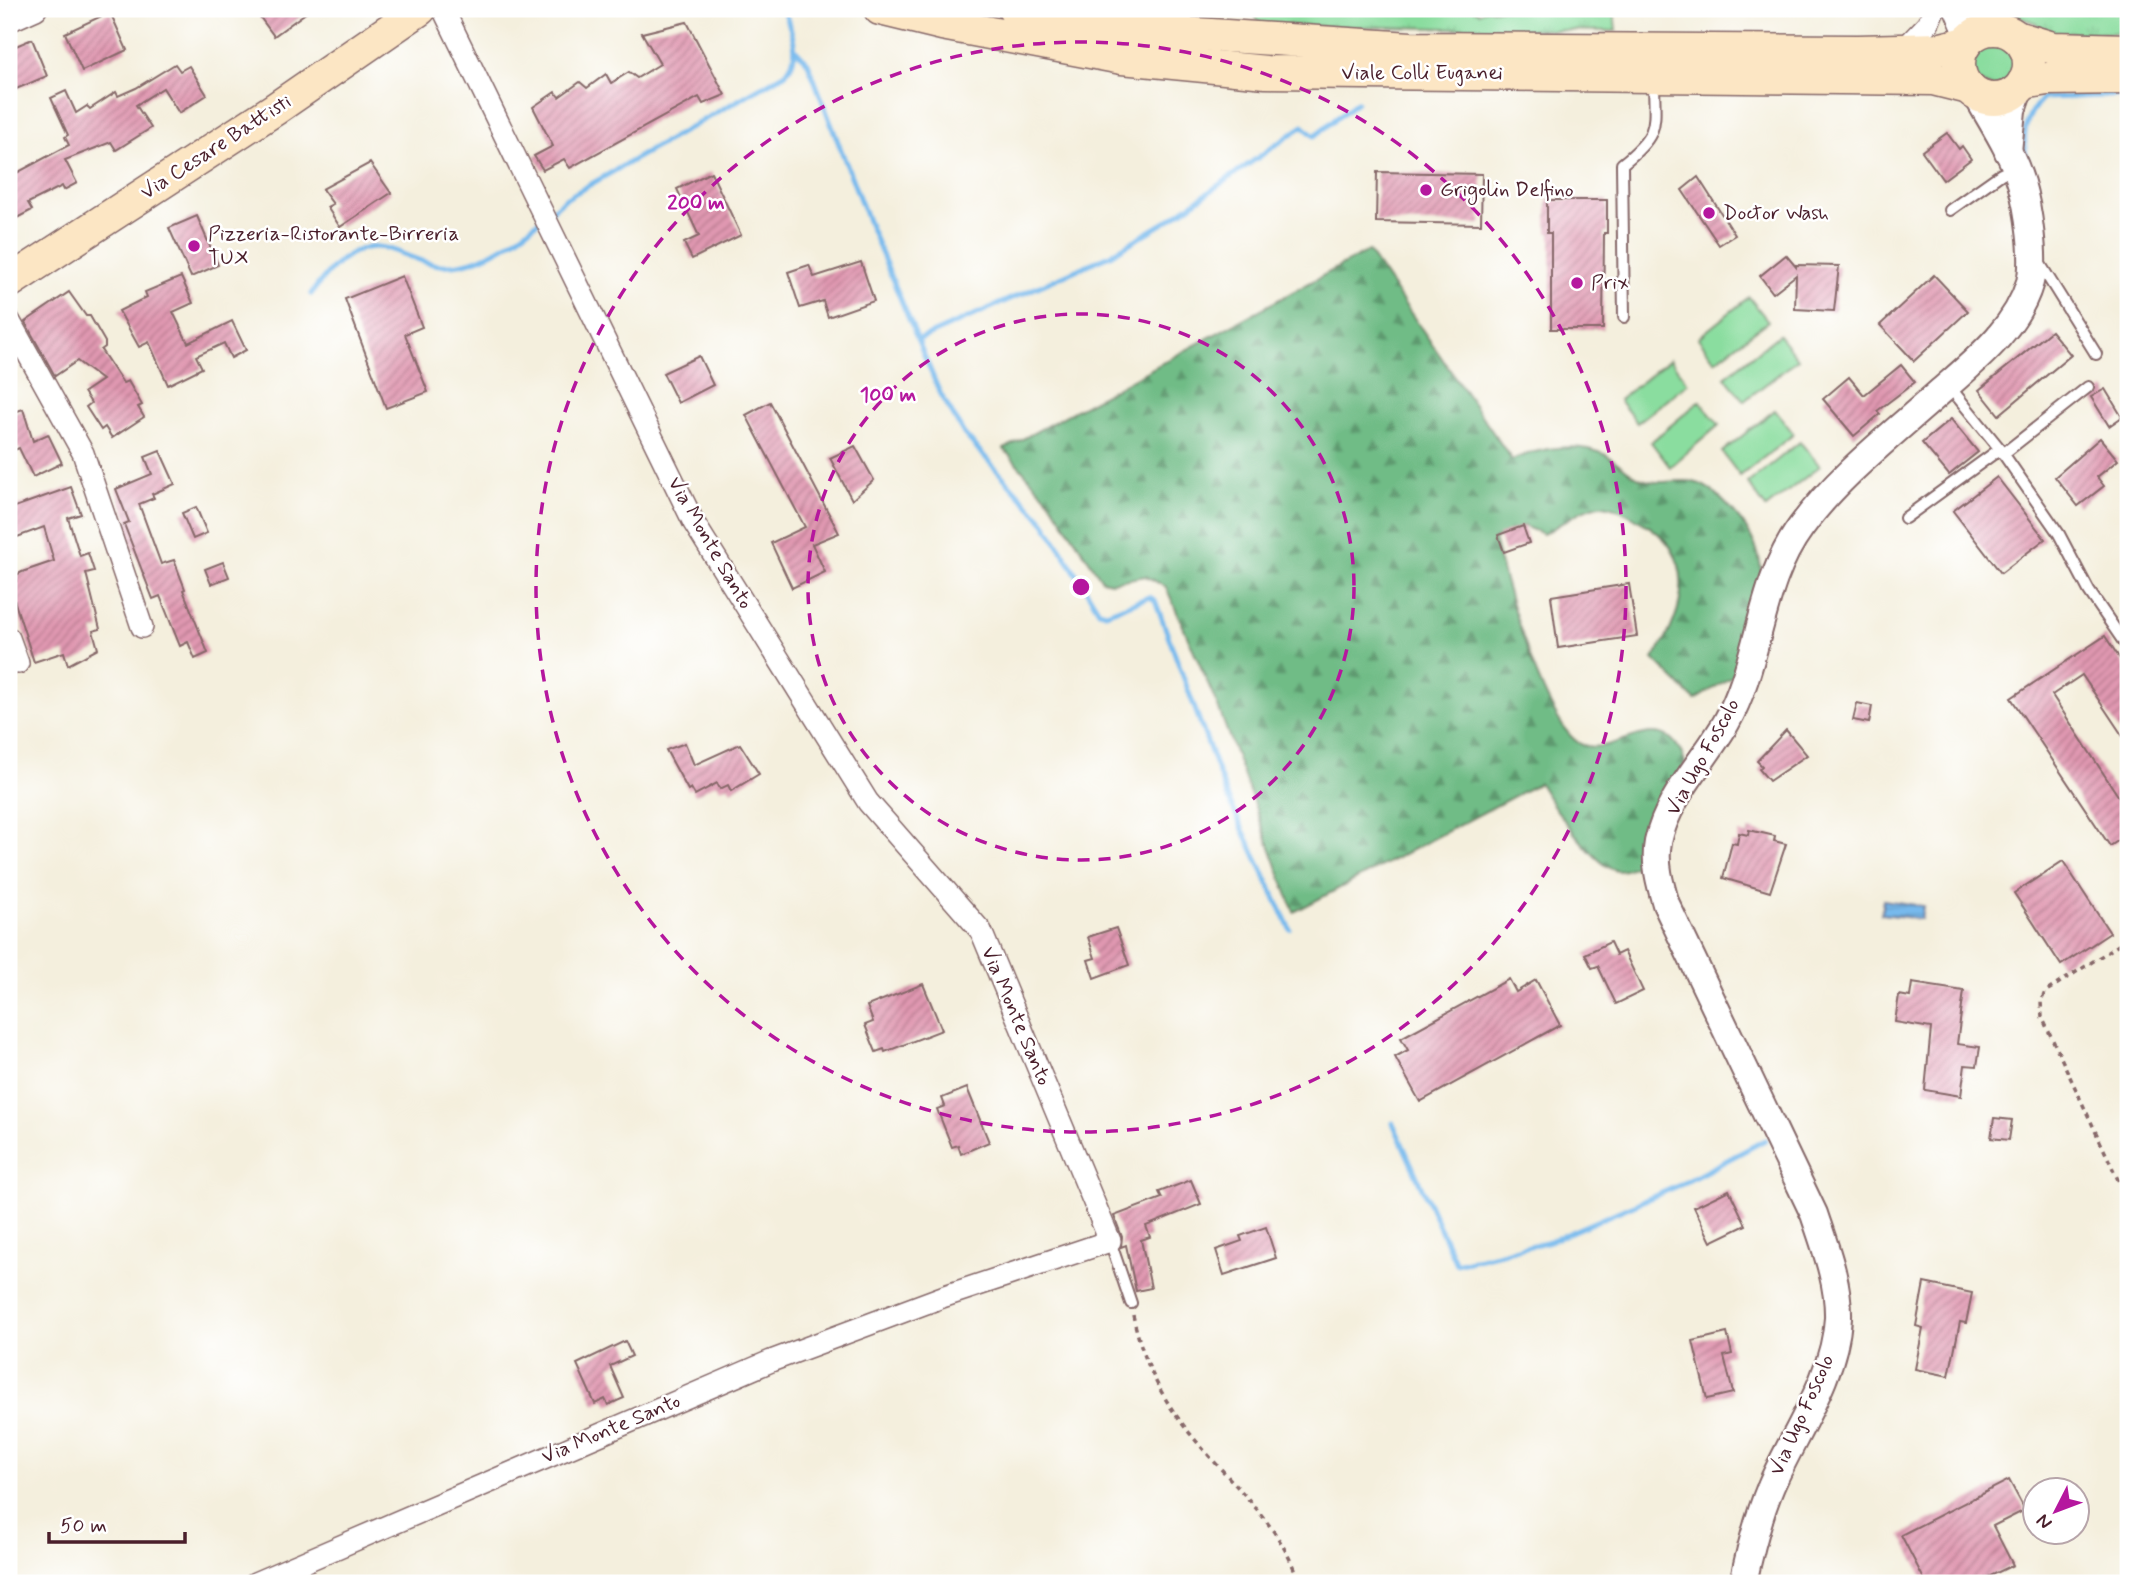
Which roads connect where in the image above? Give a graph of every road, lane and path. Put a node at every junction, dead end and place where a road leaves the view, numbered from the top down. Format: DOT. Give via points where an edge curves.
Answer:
graph roads {
  1 [pos="36,9"];
  2 [pos="420,9"];
  3 [pos="443,9"];
  4 [pos="880,9"];
  5 [pos="1014,9"];
  6 [pos="1934,9"];
  7 [pos="1955,9"];
  8 [pos="1971,9"];
  9 [pos="9,21"];
  10 [pos="2008,34"];
  11 [pos="1967,42"];
  12 [pos="1904,49"];
  13 [pos="2128,50"];
  14 [pos="1654,75"];
  15 [pos="2128,78"];
  16 [pos="2021,85"];
  17 [pos="1973,91"];
  18 [pos="2012,160"];
  19 [pos="1951,210"];
  20 [pos="2030,263"];
  21 [pos="9,282"];
  22 [pos="1624,317"];
  23 [pos="9,320"];
  24 [pos="2096,354"];
  25 [pos="1948,385"];
  26 [pos="2088,387"];
  27 [pos="2001,451"];
  28 [pos="1905,518"];
  29 [pos="142,626"];
  30 [pos="9,638"];
  31 [pos="2128,648"];
  32 [pos="18,663"];
  33 [pos="2128,939"];
  34 [pos="2128,1201"];
  35 [pos="1110,1241"];
  36 [pos="1131,1303"];
  37 [pos="256,1583"];
  38 [pos="1299,1583"];
  39 [pos="1743,1583"];
  1 -- 9 [label="street"];
  2 -- 21 [label="main road, Via Cesare Battisti"];
  3 -- 35 [label="street, Via Monte Santo" via="694,523 867,802 981,931"];
  4 -- 14 [label="main road, Viale Colli Euganei" via="1122,58 1266,72"];
  5 -- 12 [label="main road, Viale Colli Euganei" via="1135,30 1411,48"];
  6 -- 12 [label="street" via="1928,24"];
  7 -- 11 [label="street"];
  8 -- 10 [label="street"];
  10 -- 11 [label="main road, Viale Colli Euganei" via="1983,31"];
  10 -- 13 [label="main road" via="2053,48"];
  10 -- 16 [label="main road" via="2028,59"];
  11 -- 12 [label="main road, Viale Colli Euganei" via="1941,49"];
  11 -- 17 [label="main road" via="1959,66"];
  14 -- 17 [label="main road, Viale Colli Euganei" via="1933,79"];
  14 -- 22 [label="lane" via="1654,133 1622,164"];
  15 -- 16 [label="main road, Viale Colli Euganei" via="2048,79"];
  16 -- 17 [label="main road, Viale Colli Euganei" via="1999,99"];
  16 -- 18 [label="street, Via Ugo Foscolo" via="2012,110"];
  17 -- 18 [label="street, Via Ugo Foscolo"];
  18 -- 19 [label="lane" via="2001,174"];
  18 -- 20 [label="street, Via Ugo Foscolo" via="2030,215"];
  20 -- 24 [label="lane" via="2040,264"];
  20 -- 25 [label="street, Via Ugo Foscolo" via="2031,281 2017,312 1992,345"];
  23 -- 29 [label="street" via="83,453"];
  25 -- 27 [label="lane"];
  25 -- 39 [label="street, Via Ugo Foscolo" via="1853,470 1799,529 1771,584 1743,685 1727,721 1676,799 1658,841 1657,872 1665,904 1814,1214 1830,1262 1838,1318 1820,1383 1770,1488"];
  26 -- 27 [label="lane"];
  27 -- 28 [label="lane"];
  27 -- 31 [label="lane" via="2059,534 2089,591"];
  30 -- 32 [label="street"];
  33 -- 34 [label="path" via="2045,992 2041,1002 2042,1017"];
  35 -- 36 [label="lane"];
  35 -- 37 [label="street, Via Monte Santo" via="944,1296 771,1361"];
  36 -- 38 [label="path" via="1138,1339 1164,1397 1192,1437 1268,1523 1284,1546"];
}
